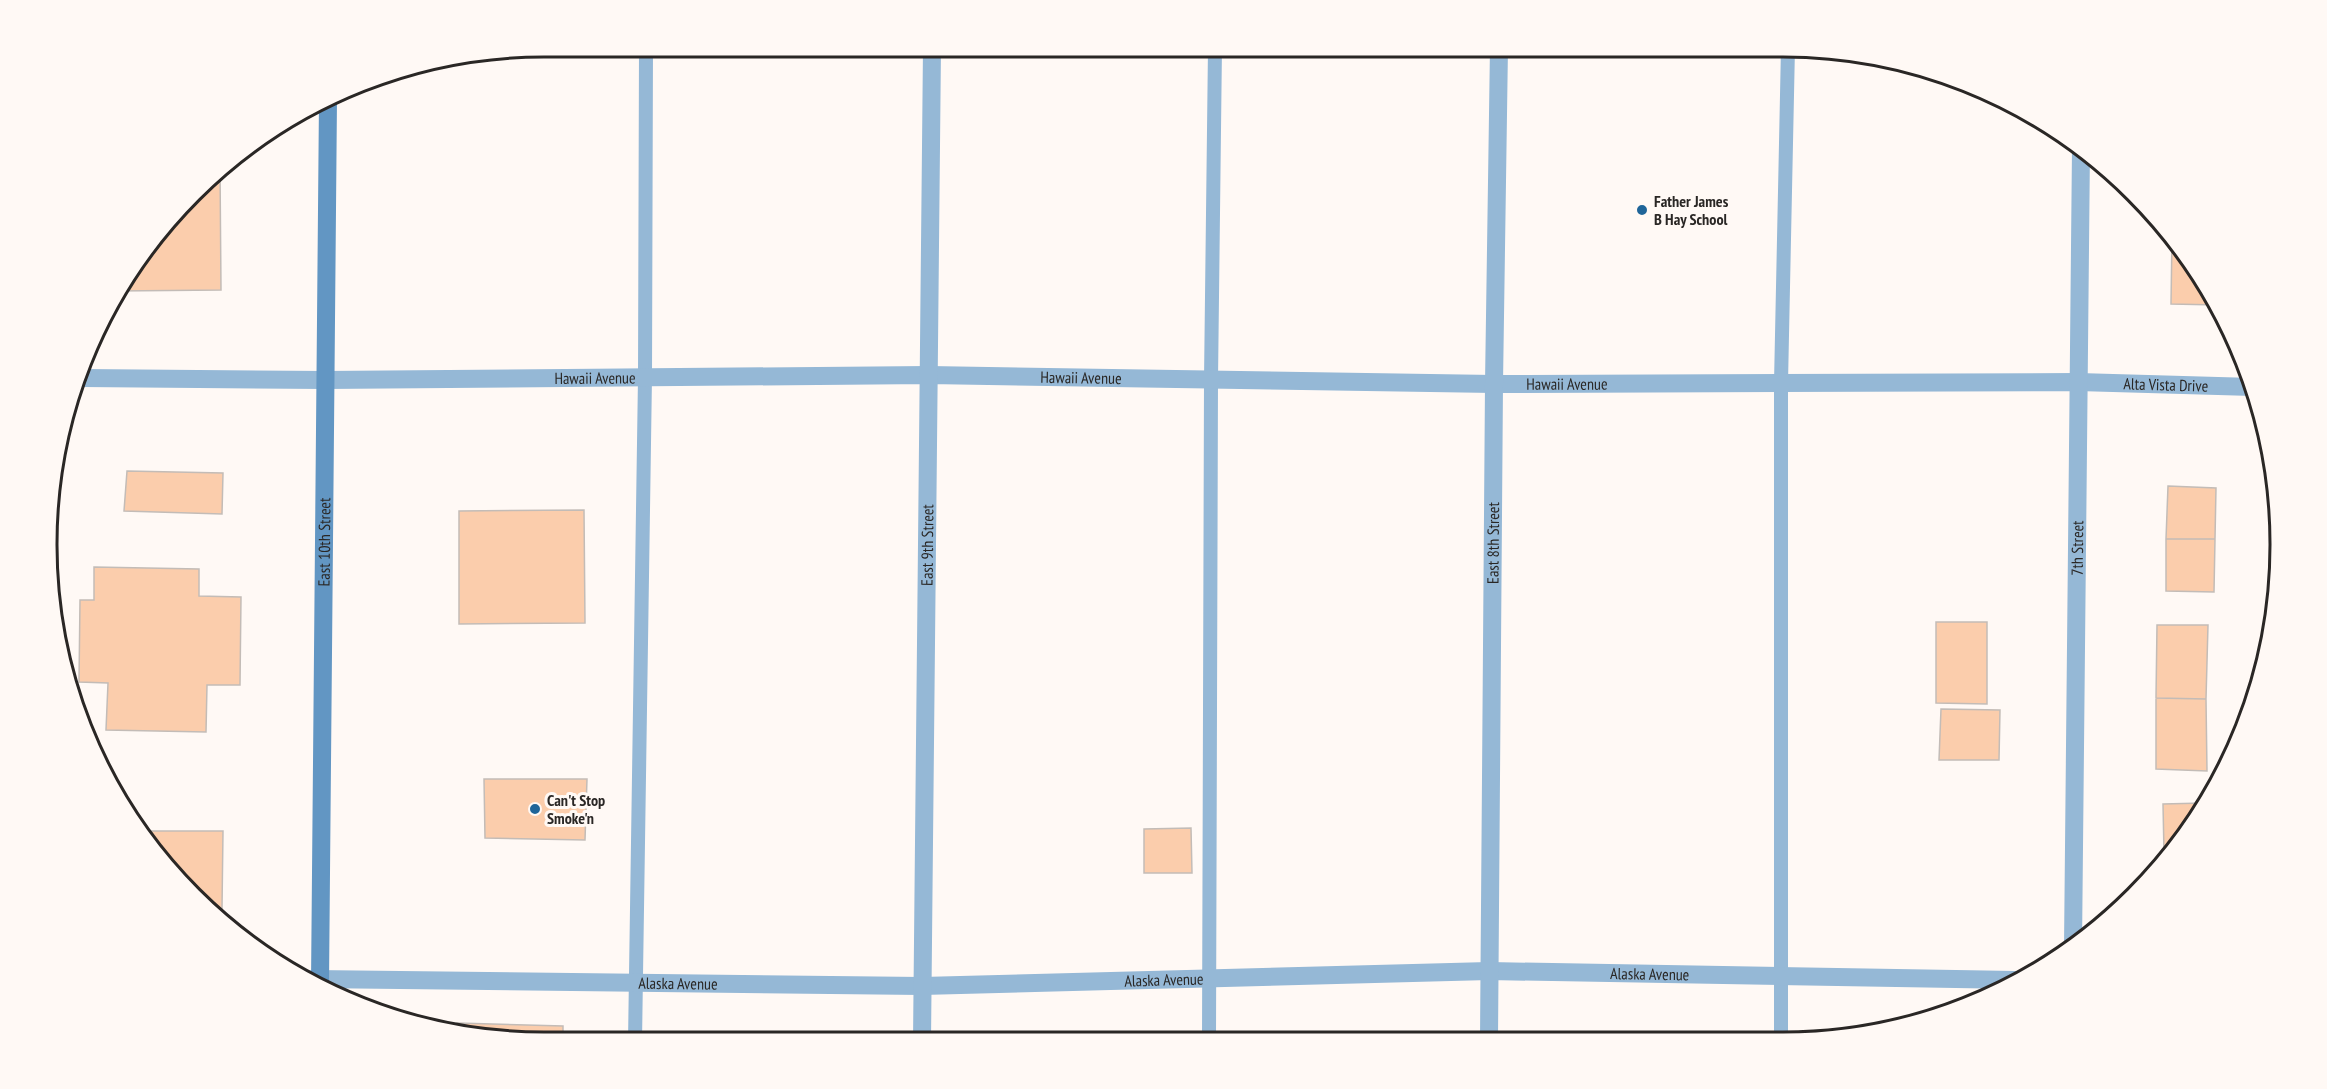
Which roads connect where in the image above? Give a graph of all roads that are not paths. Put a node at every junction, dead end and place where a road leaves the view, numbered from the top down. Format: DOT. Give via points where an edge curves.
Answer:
graph roads {
  1 [pos="646,57"];
  2 [pos="932,57"];
  3 [pos="1215,57"];
  4 [pos="1499,57"];
  5 [pos="1788,57"];
  6 [pos="328,108"];
  7 [pos="2081,159"];
  8 [pos="929,375"];
  9 [pos="645,377"];
  10 [pos="87,378"];
  11 [pos="325,380"];
  12 [pos="1211,380"];
  13 [pos="2078,382"];
  14 [pos="1781,383"];
  15 [pos="1494,384"];
  16 [pos="2244,387"];
  17 [pos="2073,935"];
  18 [pos="1489,971"];
  19 [pos="318,976"];
  20 [pos="1782,976"];
  21 [pos="1209,978"];
  22 [pos="325,980"];
  23 [pos="2002,980"];
  24 [pos="635,982"];
  25 [pos="922,986"];
  26 [pos="635,1032"];
  27 [pos="922,1032"];
  28 [pos="1209,1032"];
  29 [pos="1489,1032"];
  30 [pos="1781,1032"];
  1 -- 9 [label="lane"];
  2 -- 8 [label="street, East 9th Street"];
  3 -- 12 [label="lane"];
  4 -- 15 [label="street, East 8th Street"];
  5 -- 14 [label="lane"];
  6 -- 11 [label="main road, East 10th Street"];
  7 -- 13 [label="street, 7th Street"];
  8 -- 9 [label="street, Hawaii Avenue"];
  8 -- 12 [label="street, Hawaii Avenue"];
  8 -- 25 [label="street, East 9th Street"];
  9 -- 11 [label="street, Hawaii Avenue"];
  9 -- 24 [label="lane"];
  10 -- 11 [label="street, Hawaii Avenue"];
  11 -- 19 [label="main road, East 10th Street"];
  12 -- 15 [label="street, Hawaii Avenue"];
  12 -- 21 [label="lane"];
  13 -- 14 [label="street, Hawaii Avenue"];
  13 -- 16 [label="street, Alta Vista Drive"];
  13 -- 17 [label="street, 7th Street"];
  14 -- 15 [label="street, Hawaii Avenue"];
  14 -- 20 [label="lane"];
  15 -- 18 [label="street, East 8th Street"];
  18 -- 20 [label="street, Alaska Avenue"];
  18 -- 21 [label="street, Alaska Avenue"];
  18 -- 29 [label="street, East 8th Street"];
  20 -- 23 [label="street, Alaska Avenue"];
  20 -- 30 [label="lane"];
  21 -- 25 [label="street, Alaska Avenue"];
  21 -- 28 [label="lane"];
  22 -- 24 [label="street, Alaska Avenue"];
  24 -- 25 [label="street, Alaska Avenue"];
  24 -- 26 [label="lane"];
  25 -- 27 [label="street, East 9th Street"];
}
